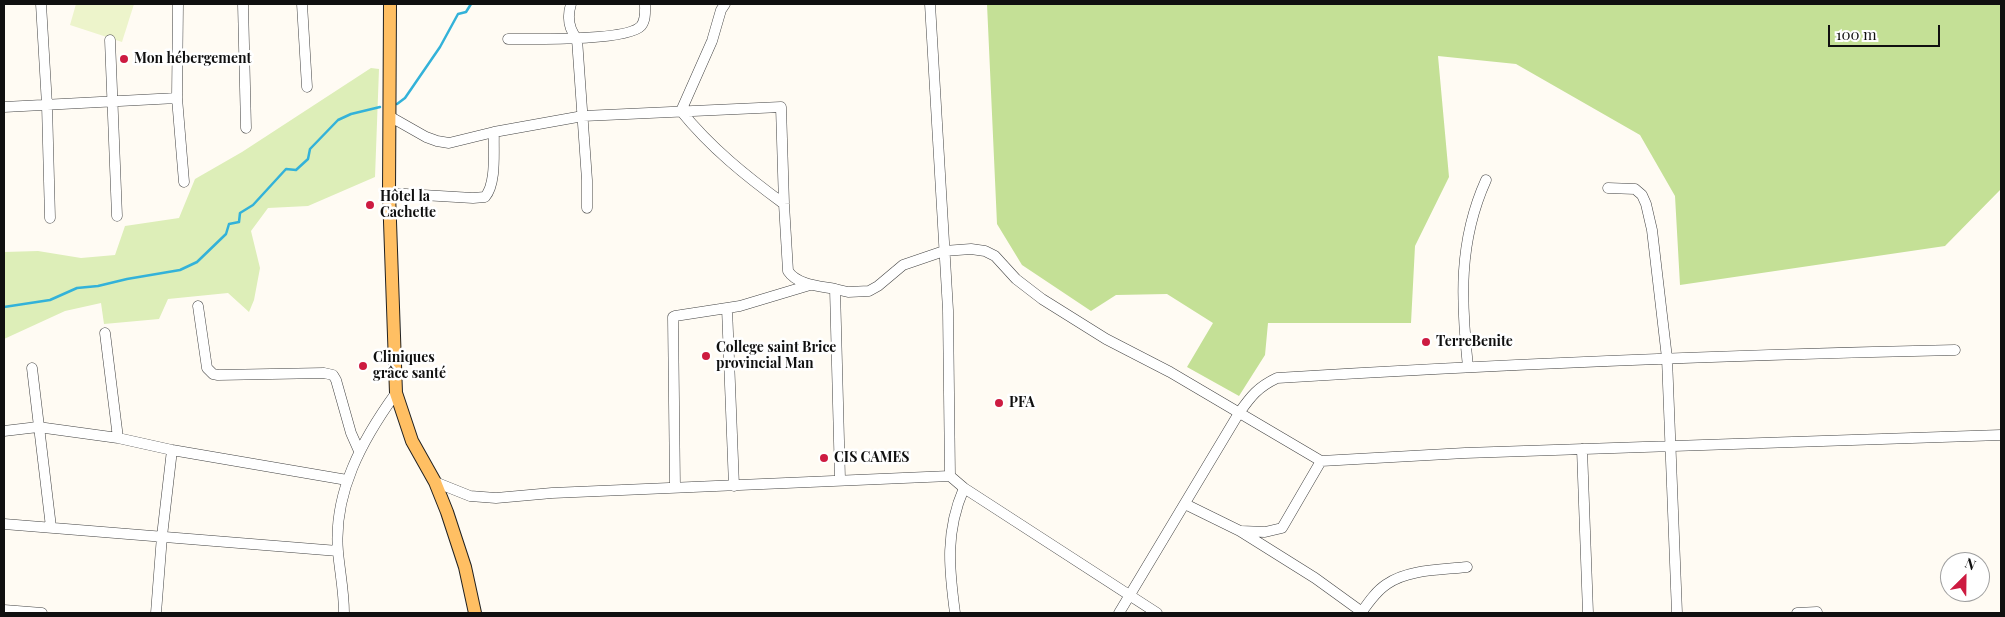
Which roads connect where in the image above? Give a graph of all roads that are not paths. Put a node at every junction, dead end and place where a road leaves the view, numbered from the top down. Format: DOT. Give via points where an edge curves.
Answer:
graph roads {
  1 [pos="41,4"];
  2 [pos="178,4"];
  3 [pos="243,4"];
  4 [pos="302,4"];
  5 [pos="390,4"];
  6 [pos="571,4"];
  7 [pos="645,4"];
  8 [pos="724,4"];
  9 [pos="930,4"];
  10 [pos="508,39"];
  11 [pos="578,39"];
  12 [pos="110,40"];
  13 [pos="306,87"];
  14 [pos="177,98"];
  15 [pos="114,102"];
  16 [pos="47,105"];
  17 [pos="4,107"];
  18 [pos="681,111"];
  19 [pos="389,116"];
  20 [pos="583,116"];
  21 [pos="246,128"];
  22 [pos="494,132"];
  23 [pos="1486,180"];
  24 [pos="184,182"];
  25 [pos="1608,188"];
  26 [pos="389,193"];
  27 [pos="784,204"];
  28 [pos="587,208"];
  29 [pos="117,216"];
  30 [pos="50,218"];
  31 [pos="944,251"];
  32 [pos="810,285"];
  33 [pos="835,289"];
  34 [pos="198,306"];
  35 [pos="727,308"];
  36 [pos="105,332"];
  37 [pos="1955,350"];
  38 [pos="1667,358"];
  39 [pos="1468,366"];
  40 [pos="32,368"];
  41 [pos="396,393"];
  42 [pos="1238,412"];
  43 [pos="38,426"];
  44 [pos="4,431"];
  45 [pos="2001,435"];
  46 [pos="118,438"];
  47 [pos="1671,447"];
  48 [pos="1582,449"];
  49 [pos="172,450"];
  50 [pos="360,451"];
  51 [pos="1321,461"];
  52 [pos="950,476"];
  53 [pos="840,479"];
  54 [pos="347,480"];
  55 [pos="436,482"];
  56 [pos="734,486"];
  57 [pos="675,487"];
  58 [pos="964,488"];
  59 [pos="1185,504"];
  60 [pos="4,524"];
  61 [pos="50,527"];
  62 [pos="1240,531"];
  63 [pos="162,536"];
  64 [pos="338,551"];
  65 [pos="1467,567"];
  66 [pos="1130,597"];
  67 [pos="5,611"];
  68 [pos="1361,612"];
  69 [pos="1817,612"];
  70 [pos="42,613"];
  71 [pos="156,613"];
  72 [pos="344,613"];
  73 [pos="475,613"];
  74 [pos="955,613"];
  75 [pos="1119,613"];
  76 [pos="1157,613"];
  77 [pos="1588,613"];
  78 [pos="1677,613"];
  79 [pos="1797,613"];
  1 -- 16 [label="street"];
  2 -- 14 [label="street"];
  3 -- 21 [label="street"];
  4 -- 13 [label="street"];
  5 -- 19 [label="main road"];
  6 -- 11 [label="street" via="570,30"];
  7 -- 11 [label="street" via="640,27"];
  8 -- 18 [label="street" via="712,41"];
  9 -- 31 [label="street"];
  10 -- 11 [label="street"];
  11 -- 20 [label="street"];
  12 -- 15 [label="street"];
  14 -- 15 [label="street"];
  14 -- 24 [label="street"];
  15 -- 16 [label="street"];
  15 -- 29 [label="street"];
  16 -- 17 [label="street"];
  16 -- 30 [label="street"];
  18 -- 20 [label="street"];
  18 -- 27 [label="street" via="726,159"];
  18 -- 27 [label="street" via="781,107"];
  19 -- 22 [label="street" via="437,141 449,143"];
  19 -- 26 [label="main road"];
  20 -- 22 [label="street"];
  20 -- 28 [label="street"];
  22 -- 26 [label="street" via="492,182 485,197"];
  23 -- 39 [label="street" via="1475,203 1467,237 1463,316"];
  25 -- 38 [label="street" via="1635,189 1646,204"];
  26 -- 41 [label="main road"];
  27 -- 32 [label="street" via="788,271"];
  31 -- 33 [label="street" via="903,265 869,291"];
  31 -- 42 [label="street" via="971,249 995,256 1016,279 1042,299 1106,339"];
  31 -- 52 [label="street"];
  32 -- 33 [label="street"];
  32 -- 35 [label="street"];
  33 -- 53 [label="street"];
  34 -- 50 [label="street" via="209,371 218,375 333,375"];
  35 -- 56 [label="street"];
  35 -- 57 [label="street" via="675,316 673,319"];
  36 -- 46 [label="street"];
  37 -- 38 [label="street"];
  38 -- 39 [label="street"];
  38 -- 47 [label="street"];
  39 -- 42 [label="street" via="1277,378 1263,385"];
  40 -- 43 [label="street"];
  41 -- 50 [label="street"];
  41 -- 55 [label="main road" via="412,441"];
  42 -- 51 [label="street"];
  42 -- 59 [label="street"];
  43 -- 44 [label="street"];
  43 -- 46 [label="street"];
  43 -- 61 [label="street"];
  45 -- 47 [label="street"];
  46 -- 49 [label="street"];
  47 -- 48 [label="street"];
  47 -- 78 [label="street"];
  48 -- 51 [label="street"];
  48 -- 77 [label="street"];
  49 -- 54 [label="street"];
  49 -- 63 [label="street"];
  50 -- 54 [label="street"];
  51 -- 62 [label="street" via="1282,528 1265,532"];
  52 -- 53 [label="street"];
  52 -- 58 [label="street"];
  53 -- 56 [label="street"];
  54 -- 64 [label="street"];
  55 -- 57 [label="street" via="470,496 496,498"];
  55 -- 73 [label="main road" via="465,567"];
  56 -- 57 [label="street"];
  58 -- 66 [label="street"];
  58 -- 74 [label="street" via="954,517 949,567"];
  59 -- 62 [label="street"];
  59 -- 66 [label="street"];
  60 -- 61 [label="street"];
  61 -- 63 [label="street"];
  62 -- 68 [label="street" via="1315,578"];
  63 -- 64 [label="street"];
  63 -- 71 [label="street"];
  64 -- 72 [label="street"];
  65 -- 68 [label="street" via="1411,574 1388,583"];
  66 -- 75 [label="street"];
  66 -- 76 [label="street"];
  67 -- 70 [label="street"];
  69 -- 79 [label="street"];
}
